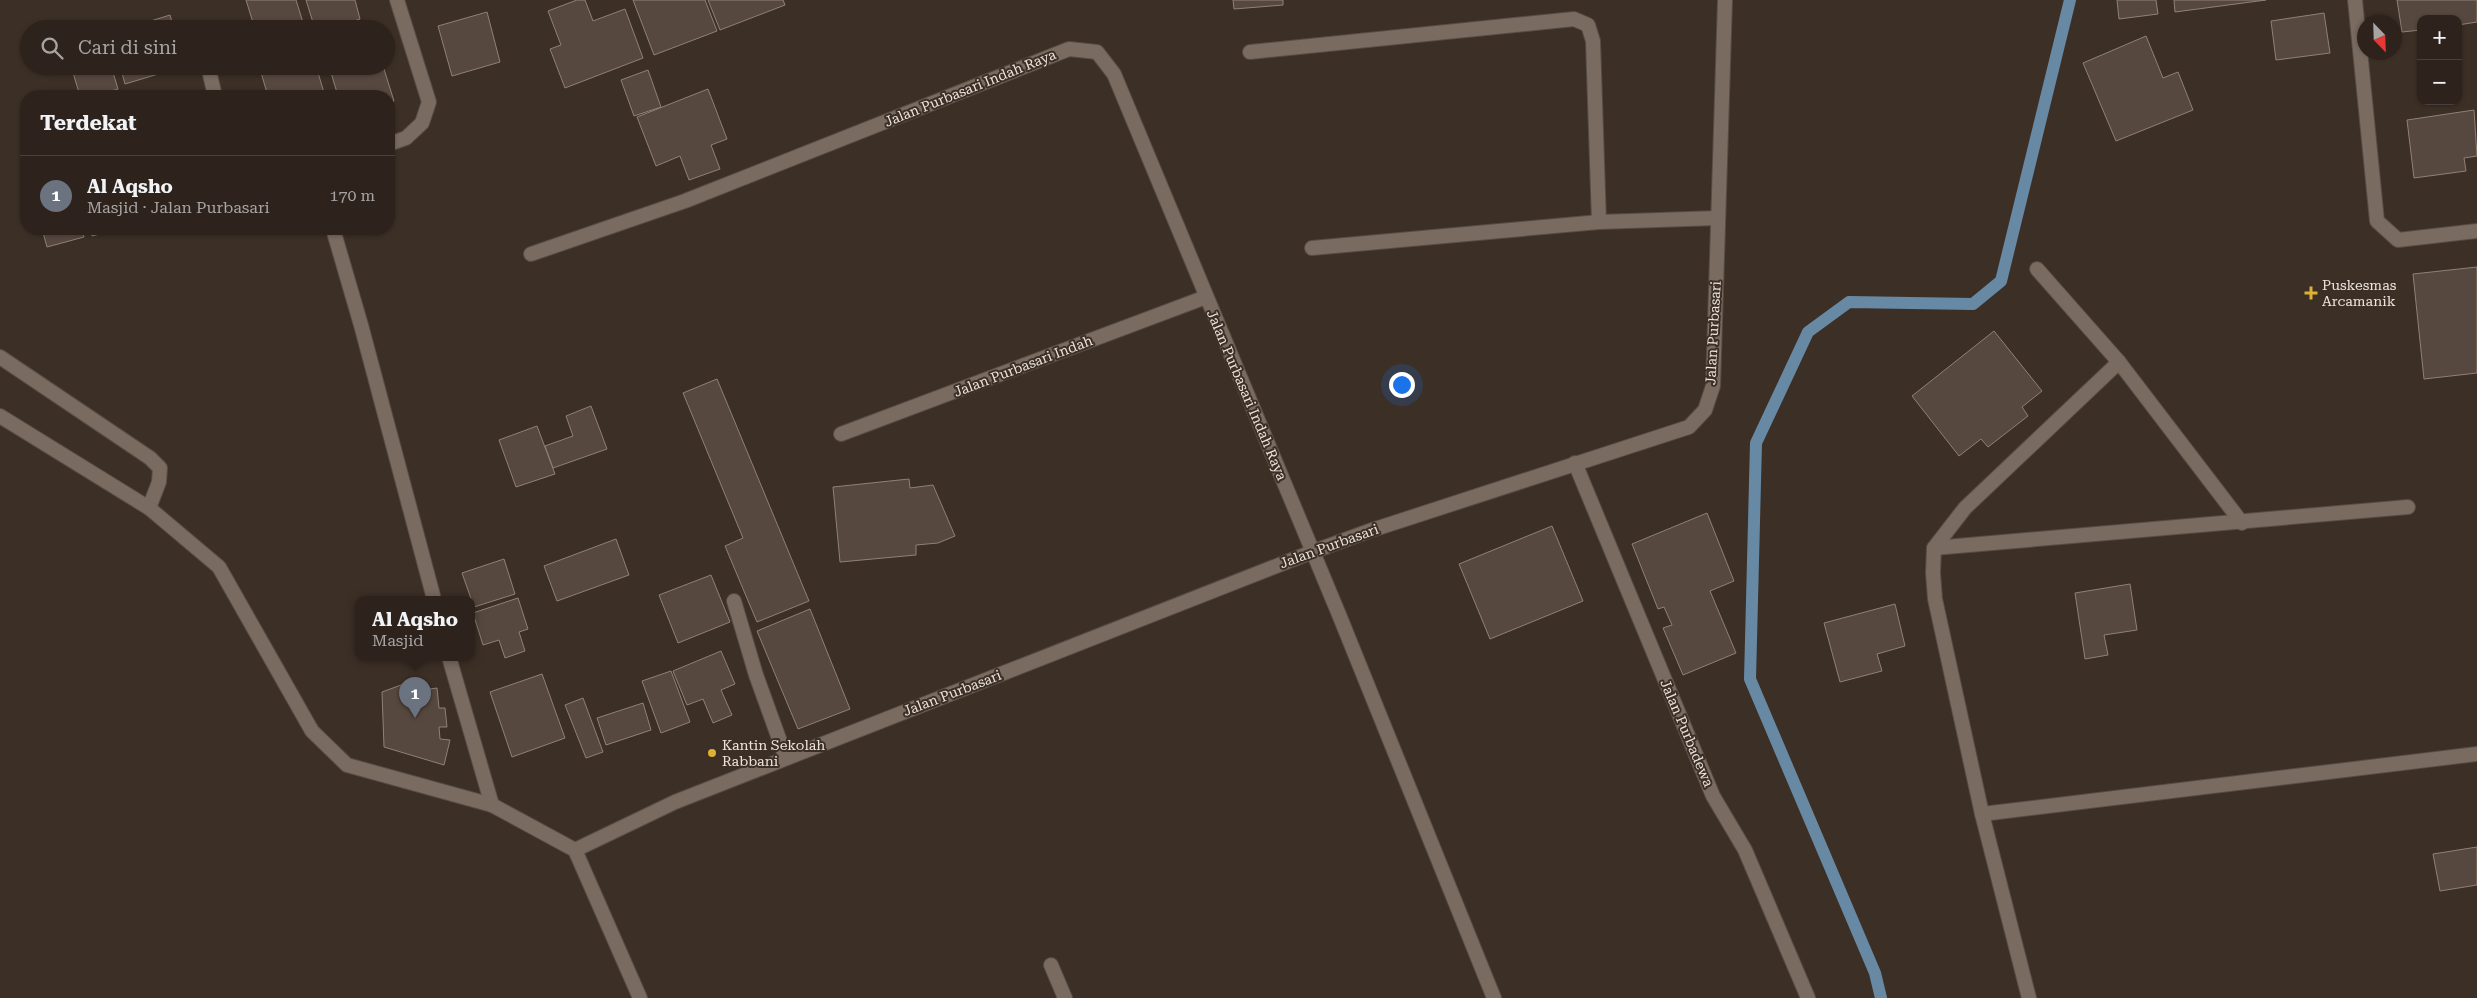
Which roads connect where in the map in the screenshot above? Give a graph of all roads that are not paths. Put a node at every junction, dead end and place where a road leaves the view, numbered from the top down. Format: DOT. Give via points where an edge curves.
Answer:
graph roads {
  1 [pos="397,0"];
  2 [pos="1724,0"];
  3 [pos="2355,0"];
  4 [pos="1250,52"];
  5 [pos="210,75"];
  6 [pos="214,90"];
  7 [pos="395,142"];
  8 [pos="1718,218"];
  9 [pos="1599,222"];
  10 [pos="2477,231"];
  11 [pos="335,235"];
  12 [pos="1312,248"];
  13 [pos="530,254"];
  14 [pos="2037,269"];
  15 [pos="1206,298"];
  16 [pos="0,357"];
  17 [pos="2119,362"];
  18 [pos="0,416"];
  19 [pos="840,434"];
  20 [pos="1575,463"];
  21 [pos="149,508"];
  22 [pos="2408,508"];
  23 [pos="2242,523"];
  24 [pos="1934,548"];
  25 [pos="1312,552"];
  26 [pos="433,596"];
  27 [pos="734,601"];
  28 [pos="450,661"];
  29 [pos="2477,754"];
  30 [pos="786,758"];
  31 [pos="492,805"];
  32 [pos="1982,814"];
  33 [pos="575,850"];
  34 [pos="1051,965"];
  35 [pos="640,998"];
  36 [pos="1065,998"];
  37 [pos="1494,998"];
  38 [pos="1808,998"];
  39 [pos="2030,998"];
  1 -- 7 [label="street" via="429,102 422,123 406,138"];
  2 -- 8 [label="street, Jalan Purbasari"];
  3 -- 10 [label="street" via="2377,220 2398,240"];
  4 -- 9 [label="street" via="1574,19 1588,25 1593,41"];
  5 -- 6 [label="street"];
  8 -- 9 [label="street"];
  8 -- 20 [label="street, Jalan Purbasari" via="1712,386 1705,410 1688,427"];
  9 -- 12 [label="street"];
  11 -- 26 [label="street"];
  13 -- 15 [label="street, Jalan Purbasari Indah Raya" via="685,201 1069,49 1097,52 1114,74"];
  14 -- 17 [label="street"];
  15 -- 19 [label="street, Jalan Purbasari Indah"];
  15 -- 25 [label="street, Jalan Purbasari Indah Raya"];
  16 -- 21 [label="street" via="150,458 160,468 160,482"];
  17 -- 23 [label="street"];
  17 -- 24 [label="street" via="1965,508"];
  18 -- 21 [label="street"];
  20 -- 25 [label="street, Jalan Purbasari"];
  20 -- 38 [label="street, Jalan Purbadewa" via="1713,796 1745,850"];
  21 -- 31 [label="street" via="219,567 312,731 347,765"];
  22 -- 23 [label="street"];
  23 -- 24 [label="street"];
  24 -- 32 [label="street" via="1935,599"];
  25 -- 30 [label="street, Jalan Purbasari"];
  25 -- 37 [label="street, Jalan Purbasari Indah Raya"];
  27 -- 30 [label="street"];
  28 -- 31 [label="street"];
  29 -- 32 [label="street"];
  30 -- 33 [label="street, Jalan Purbasari" via="674,802"];
  31 -- 33 [label="street"];
  32 -- 39 [label="street"];
  33 -- 35 [label="street"];
  34 -- 36 [label="street"];
}
